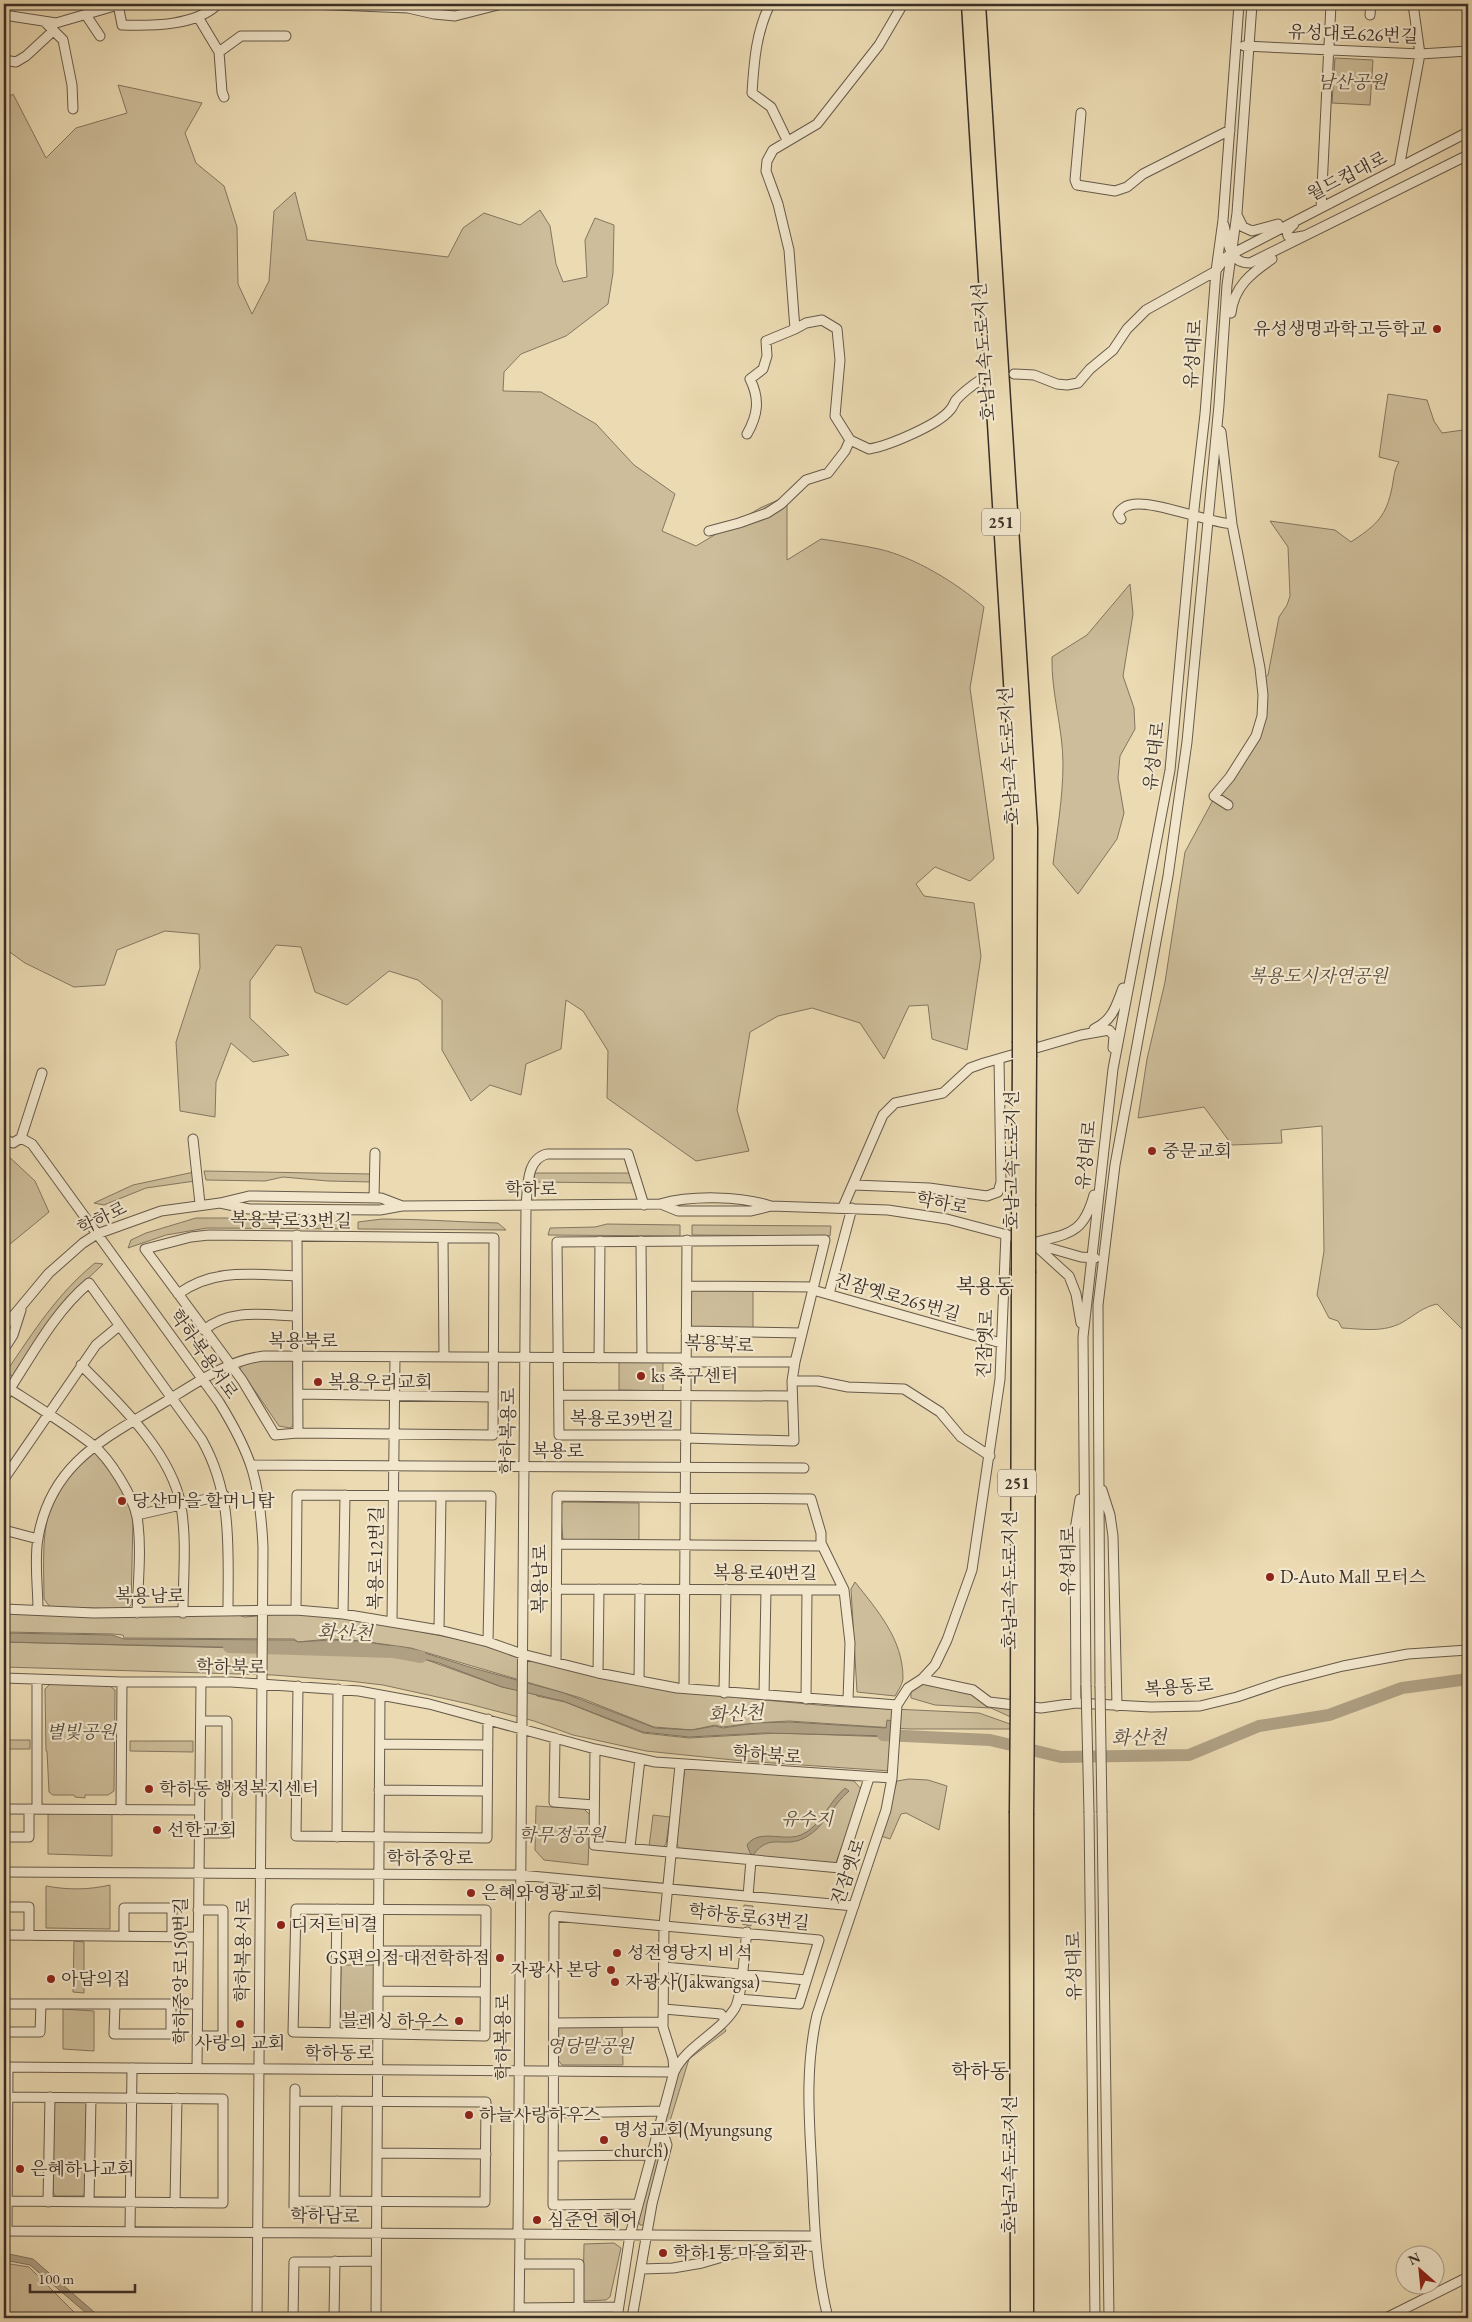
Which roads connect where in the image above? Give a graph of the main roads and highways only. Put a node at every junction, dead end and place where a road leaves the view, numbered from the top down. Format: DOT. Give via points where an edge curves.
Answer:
graph roads {
  1 [pos="968,4"];
  2 [pos="979,4"];
  3 [pos="1024,1041"];
  4 [pos="1022,1814"];
  5 [pos="1017,2318"];
  6 [pos="1027,2318"];
  1 -- 3 [label="highway, 호남고속도로지선 / 251" via="1019,827"];
  2 -- 3 [label="highway, 호남고속도로지선 / 251" via="1031,828"];
  3 -- 4 [label="highway, 호남고속도로지선 / 251, bridge"];
  4 -- 5 [label="highway, 호남고속도로지선 / 251"];
  4 -- 6 [label="highway, 호남고속도로지선 / 251"];
}
